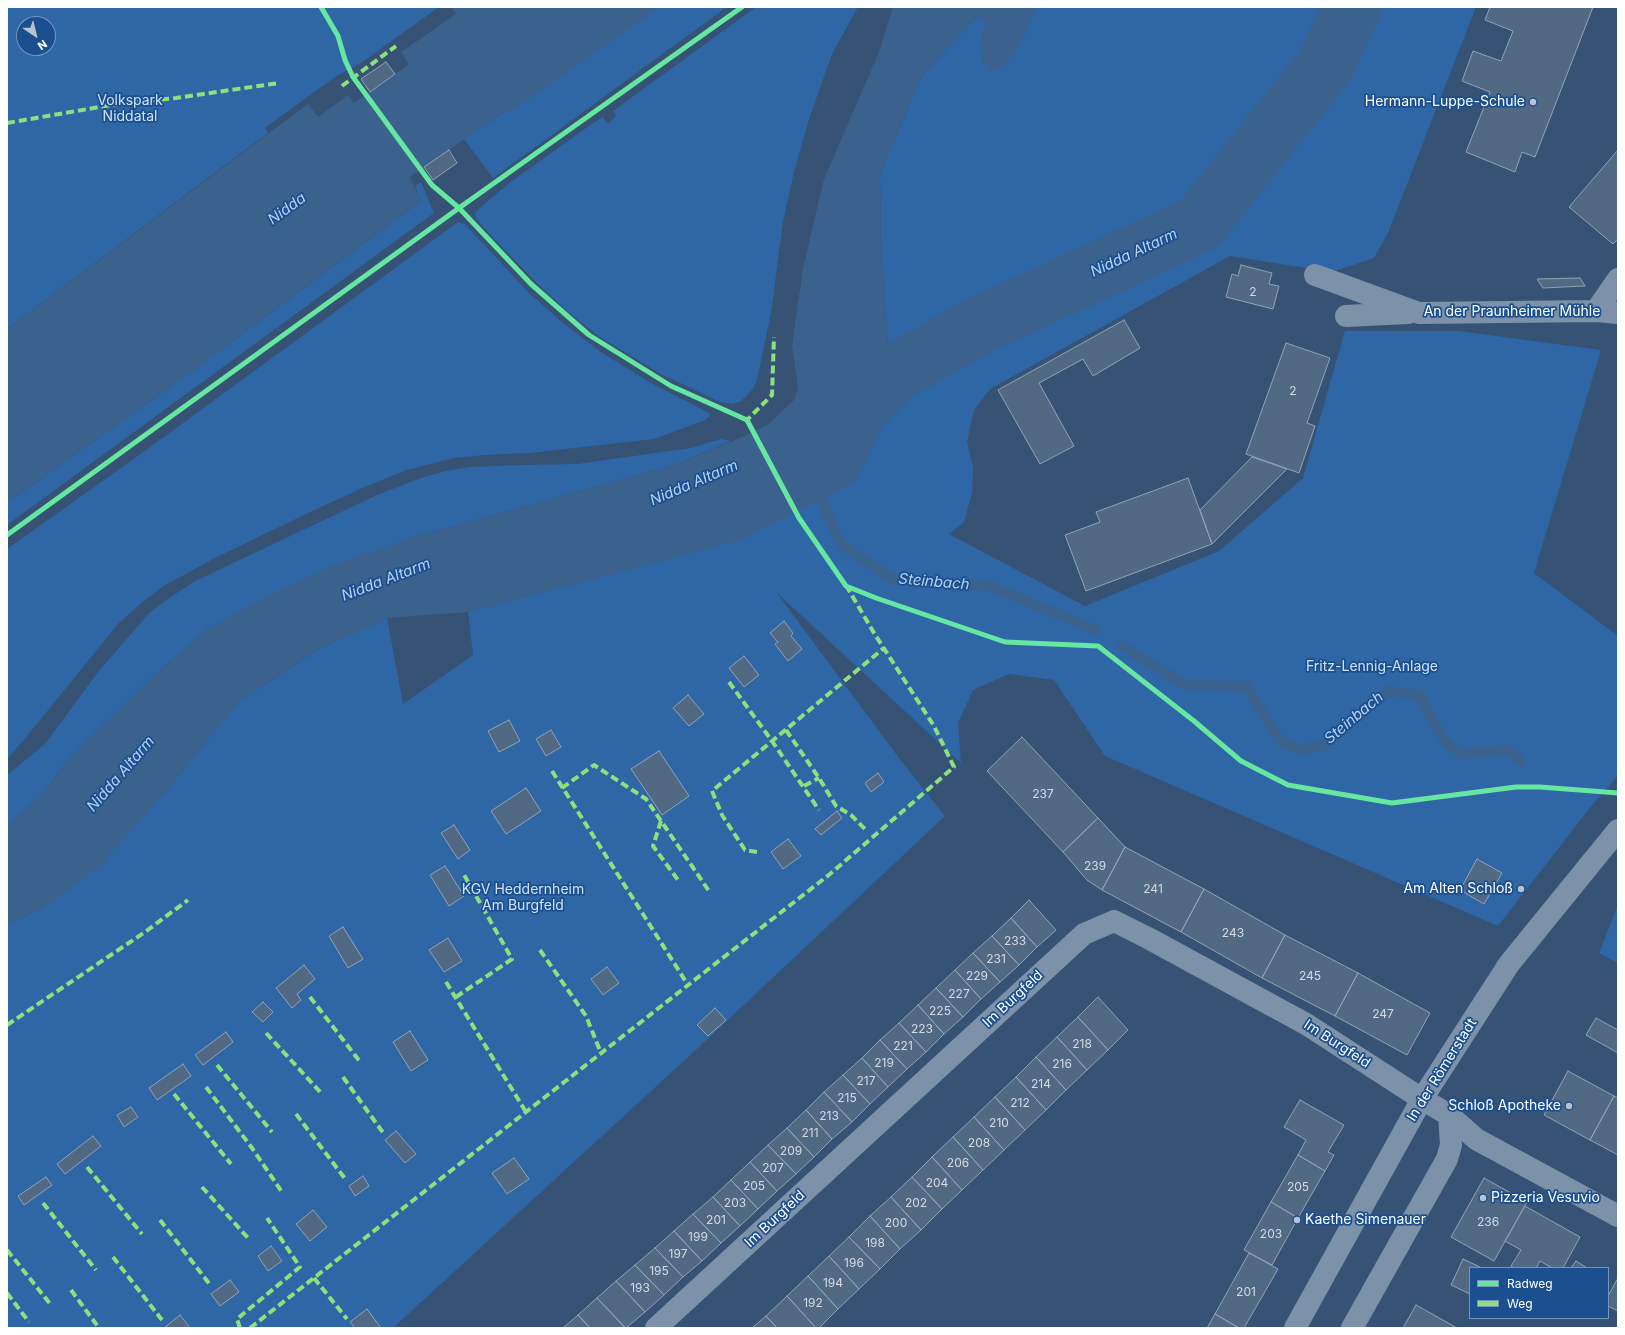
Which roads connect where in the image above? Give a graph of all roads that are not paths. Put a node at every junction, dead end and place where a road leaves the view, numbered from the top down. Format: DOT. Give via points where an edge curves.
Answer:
graph roads {
  1 [pos="1316,276"];
  2 [pos="1618,279"];
  3 [pos="1596,311"];
  4 [pos="1419,313"];
  5 [pos="1618,313"];
  6 [pos="1346,316"];
  7 [pos="1618,830"];
  8 [pos="1422,1099"];
  9 [pos="1449,1115"];
  10 [pos="1618,1216"];
  11 [pos="656,1328"];
  12 [pos="1295,1328"];
  13 [pos="1352,1328"];
  1 -- 4 [label="street, An der Praunheimer Mühle"];
  2 -- 3 [label="street"];
  3 -- 4 [label="street, An der Praunheimer Mühle"];
  3 -- 5 [label="street, An der Praunheimer Mühle"];
  4 -- 6 [label="street"];
  7 -- 8 [label="street, In der Römerstadt" via="1510,964"];
  8 -- 9 [label="street"];
  8 -- 11 [label="street, Im Burgfeld" via="1306,1024 1114,921 1084,934"];
  8 -- 12 [label="street, In der Römerstadt"];
  9 -- 10 [label="street" via="1476,1139"];
  9 -- 13 [label="street" via="1451,1146 1447,1159"];
}
